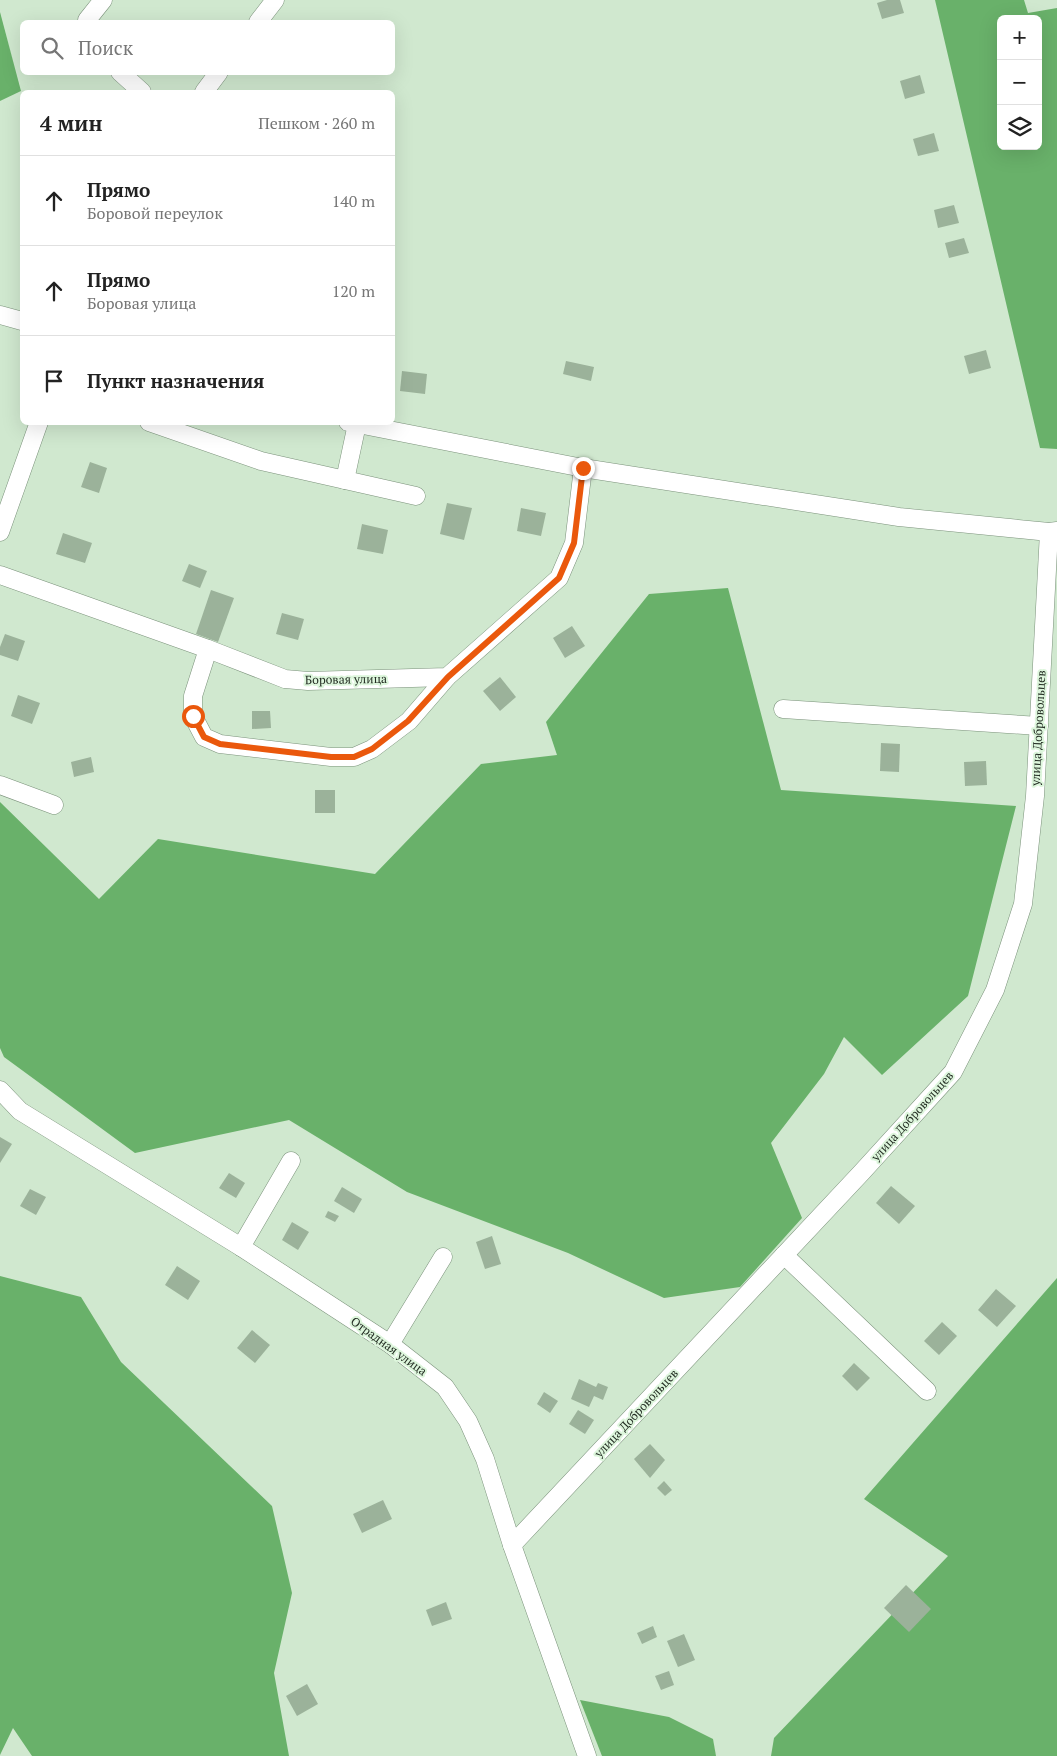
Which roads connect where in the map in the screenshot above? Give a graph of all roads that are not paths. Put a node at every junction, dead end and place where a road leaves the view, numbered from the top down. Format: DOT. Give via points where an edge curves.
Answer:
graph roads {
  1 [pos="102,0"];
  2 [pos="275,0"];
  3 [pos="88,20"];
  4 [pos="260,20"];
  5 [pos="123,75"];
  6 [pos="217,75"];
  7 [pos="140,90"];
  8 [pos="206,90"];
  9 [pos="0,315"];
  10 [pos="20,320"];
  11 [pos="39,425"];
  12 [pos="158,425"];
  13 [pos="352,425"];
  14 [pos="362,425"];
  15 [pos="583,468"];
  16 [pos="345,480"];
  17 [pos="416,496"];
  18 [pos="1053,531"];
  19 [pos="0,532"];
  20 [pos="0,575"];
  21 [pos="208,649"];
  22 [pos="448,677"];
  23 [pos="783,709"];
  24 [pos="1038,726"];
  25 [pos="0,785"];
  26 [pos="54,805"];
  27 [pos="0,1090"];
  28 [pos="291,1161"];
  29 [pos="241,1247"];
  30 [pos="784,1255"];
  31 [pos="443,1257"];
  32 [pos="390,1344"];
  33 [pos="928,1391"];
  34 [pos="512,1545"];
  35 [pos="588,1756"];
  1 -- 3 [label="street"];
  2 -- 4 [label="street"];
  5 -- 7 [label="street"];
  6 -- 8 [label="street"];
  9 -- 10 [label="street"];
  11 -- 19 [label="street"];
  12 -- 16 [label="street" via="261,461"];
  13 -- 16 [label="street"];
  14 -- 15 [label="street"];
  15 -- 18 [label="street" via="899,517"];
  15 -- 22 [label="street" via="574,543 559,578"];
  16 -- 17 [label="street"];
  18 -- 24 [label="street, улица Добровольцев"];
  20 -- 21 [label="street, Боровая улица"];
  21 -- 22 [label="street, Боровая улица" via="285,679"];
  21 -- 22 [label="street" via="193,696 193,716 204,737 220,744 331,757 354,757 372,749 408,721"];
  23 -- 24 [label="street"];
  24 -- 30 [label="street, улица Добровольцев" via="1035,796 1023,904 995,990 953,1072"];
  25 -- 26 [label="street"];
  27 -- 29 [label="street, Отрадная улица" via="20,1111"];
  28 -- 29 [label="street"];
  29 -- 32 [label="street, Отрадная улица"];
  30 -- 33 [label="street"];
  30 -- 34 [label="street, улица Добровольцев"];
  31 -- 32 [label="street"];
  32 -- 34 [label="street, Отрадная улица" via="445,1387 468,1421 485,1460"];
  34 -- 35 [label="street, Отрадная улица"];
}
